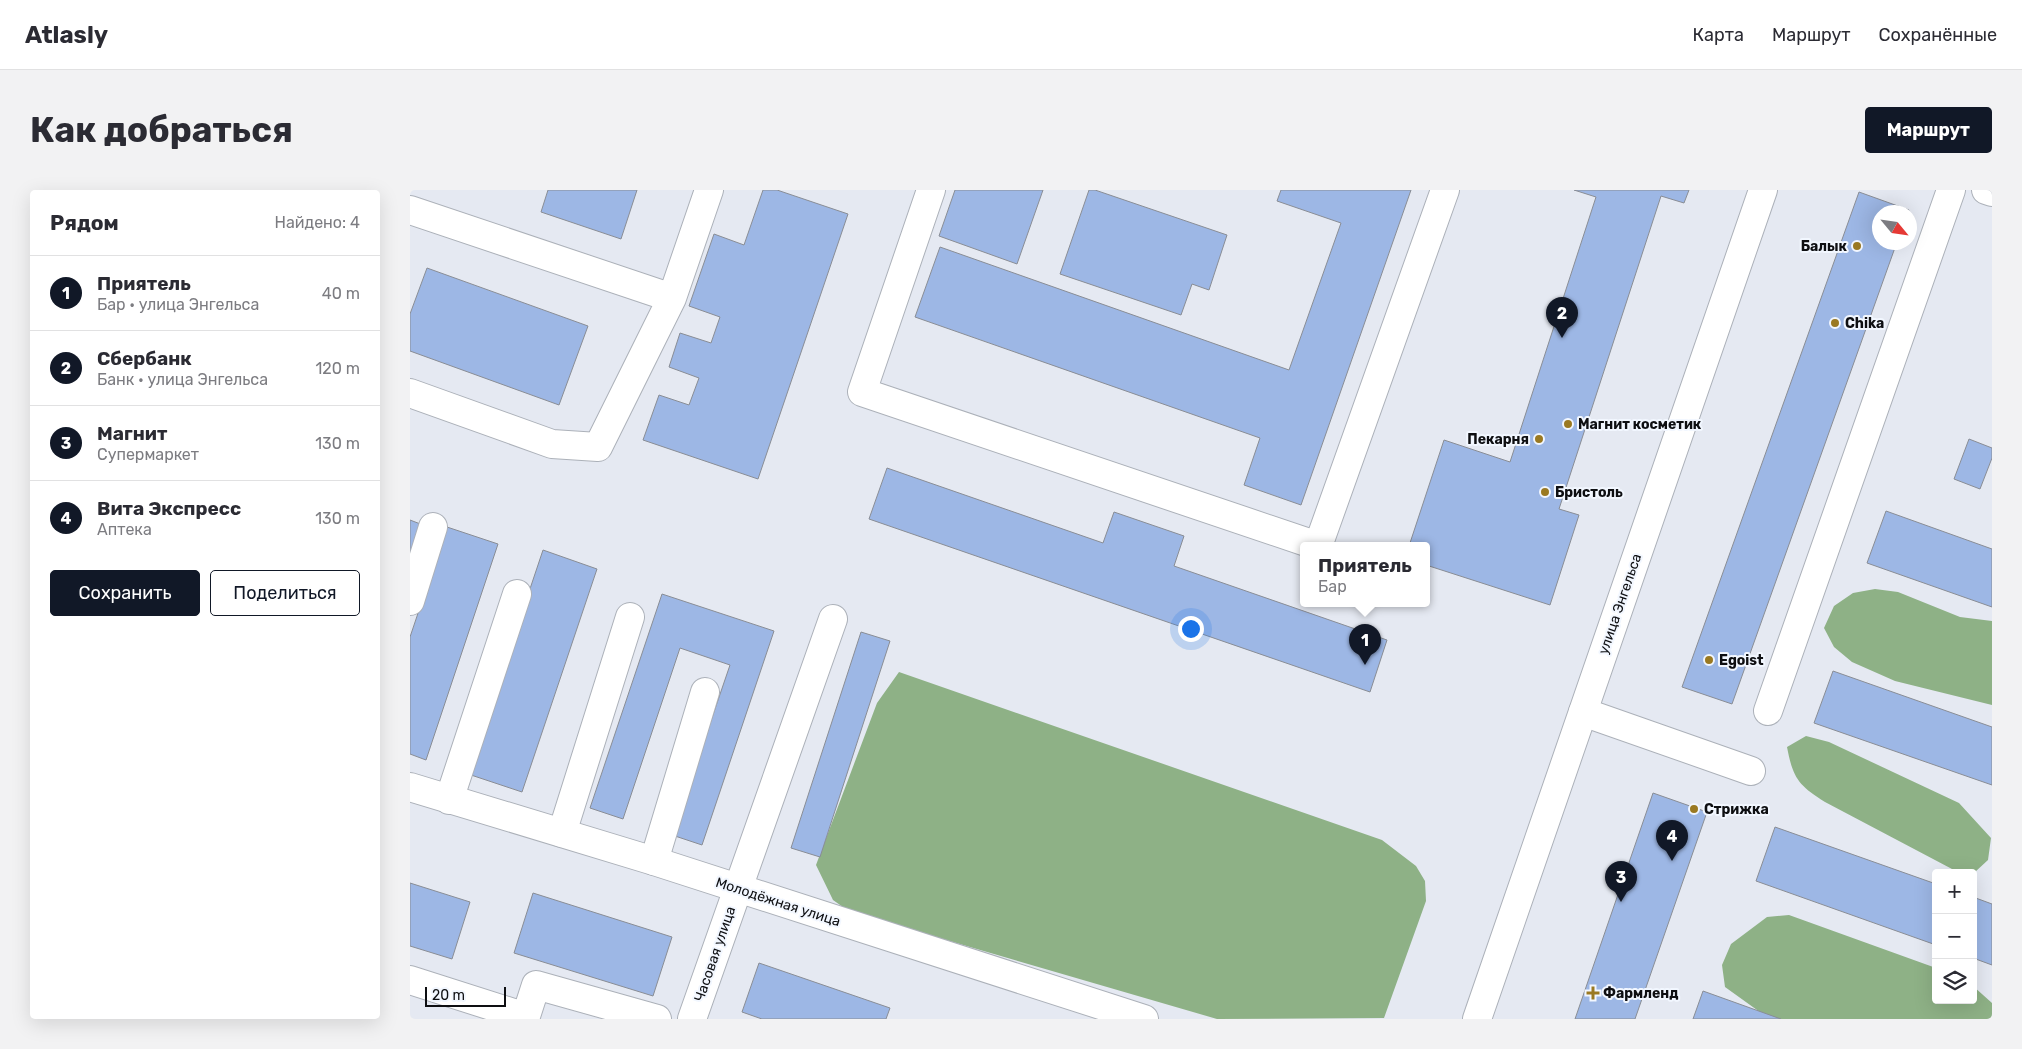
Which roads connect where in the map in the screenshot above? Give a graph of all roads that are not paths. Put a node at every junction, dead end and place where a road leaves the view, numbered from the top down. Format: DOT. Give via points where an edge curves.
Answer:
graph roads {
  1 [pos="709,190"];
  2 [pos="931,190"];
  3 [pos="1445,190"];
  4 [pos="1764,190"];
  5 [pos="1951,190"];
  6 [pos="1986,190"];
  7 [pos="1992,192"];
  8 [pos="410,210"];
  9 [pos="672,298"];
  10 [pos="410,393"];
  11 [pos="433,527"];
  12 [pos="1306,542"];
  13 [pos="1319,542"];
  14 [pos="517,594"];
  15 [pos="410,601"];
  16 [pos="630,618"];
  17 [pos="834,619"];
  18 [pos="705,692"];
  19 [pos="1768,711"];
  20 [pos="1583,712"];
  21 [pos="1751,771"];
  22 [pos="410,787"];
  23 [pos="449,800"];
  24 [pos="562,833"];
  25 [pos="654,861"];
  26 [pos="737,889"];
  27 [pos="410,980"];
  28 [pos="525,1018"];
  29 [pos="657,1019"];
  30 [pos="692,1019"];
  31 [pos="1144,1019"];
  32 [pos="1477,1019"];
  1 -- 9 [label="main road"];
  2 -- 12 [label="main road" via="862,392"];
  3 -- 13 [label="main road"];
  4 -- 20 [label="main road, улица Энгельса"];
  5 -- 19 [label="main road"];
  6 -- 7 [label="main road"];
  8 -- 9 [label="main road"];
  9 -- 10 [label="main road" via="598,448 552,444"];
  11 -- 15 [label="main road"];
  14 -- 23 [label="main road"];
  16 -- 24 [label="main road"];
  17 -- 26 [label="main road, Часовая улица"];
  18 -- 25 [label="main road"];
  20 -- 21 [label="main road"];
  20 -- 32 [label="main road, улица Энгельса"];
  22 -- 23 [label="main road, Молодёжная улица"];
  23 -- 24 [label="main road, Молодёжная улица"];
  24 -- 25 [label="main road, Молодёжная улица"];
  25 -- 26 [label="main road, Молодёжная улица"];
  26 -- 30 [label="main road, Часовая улица"];
  26 -- 31 [label="main road, Молодёжная улица"];
  27 -- 28 [label="main road"];
  28 -- 29 [label="main road" via="536,985"];
}
